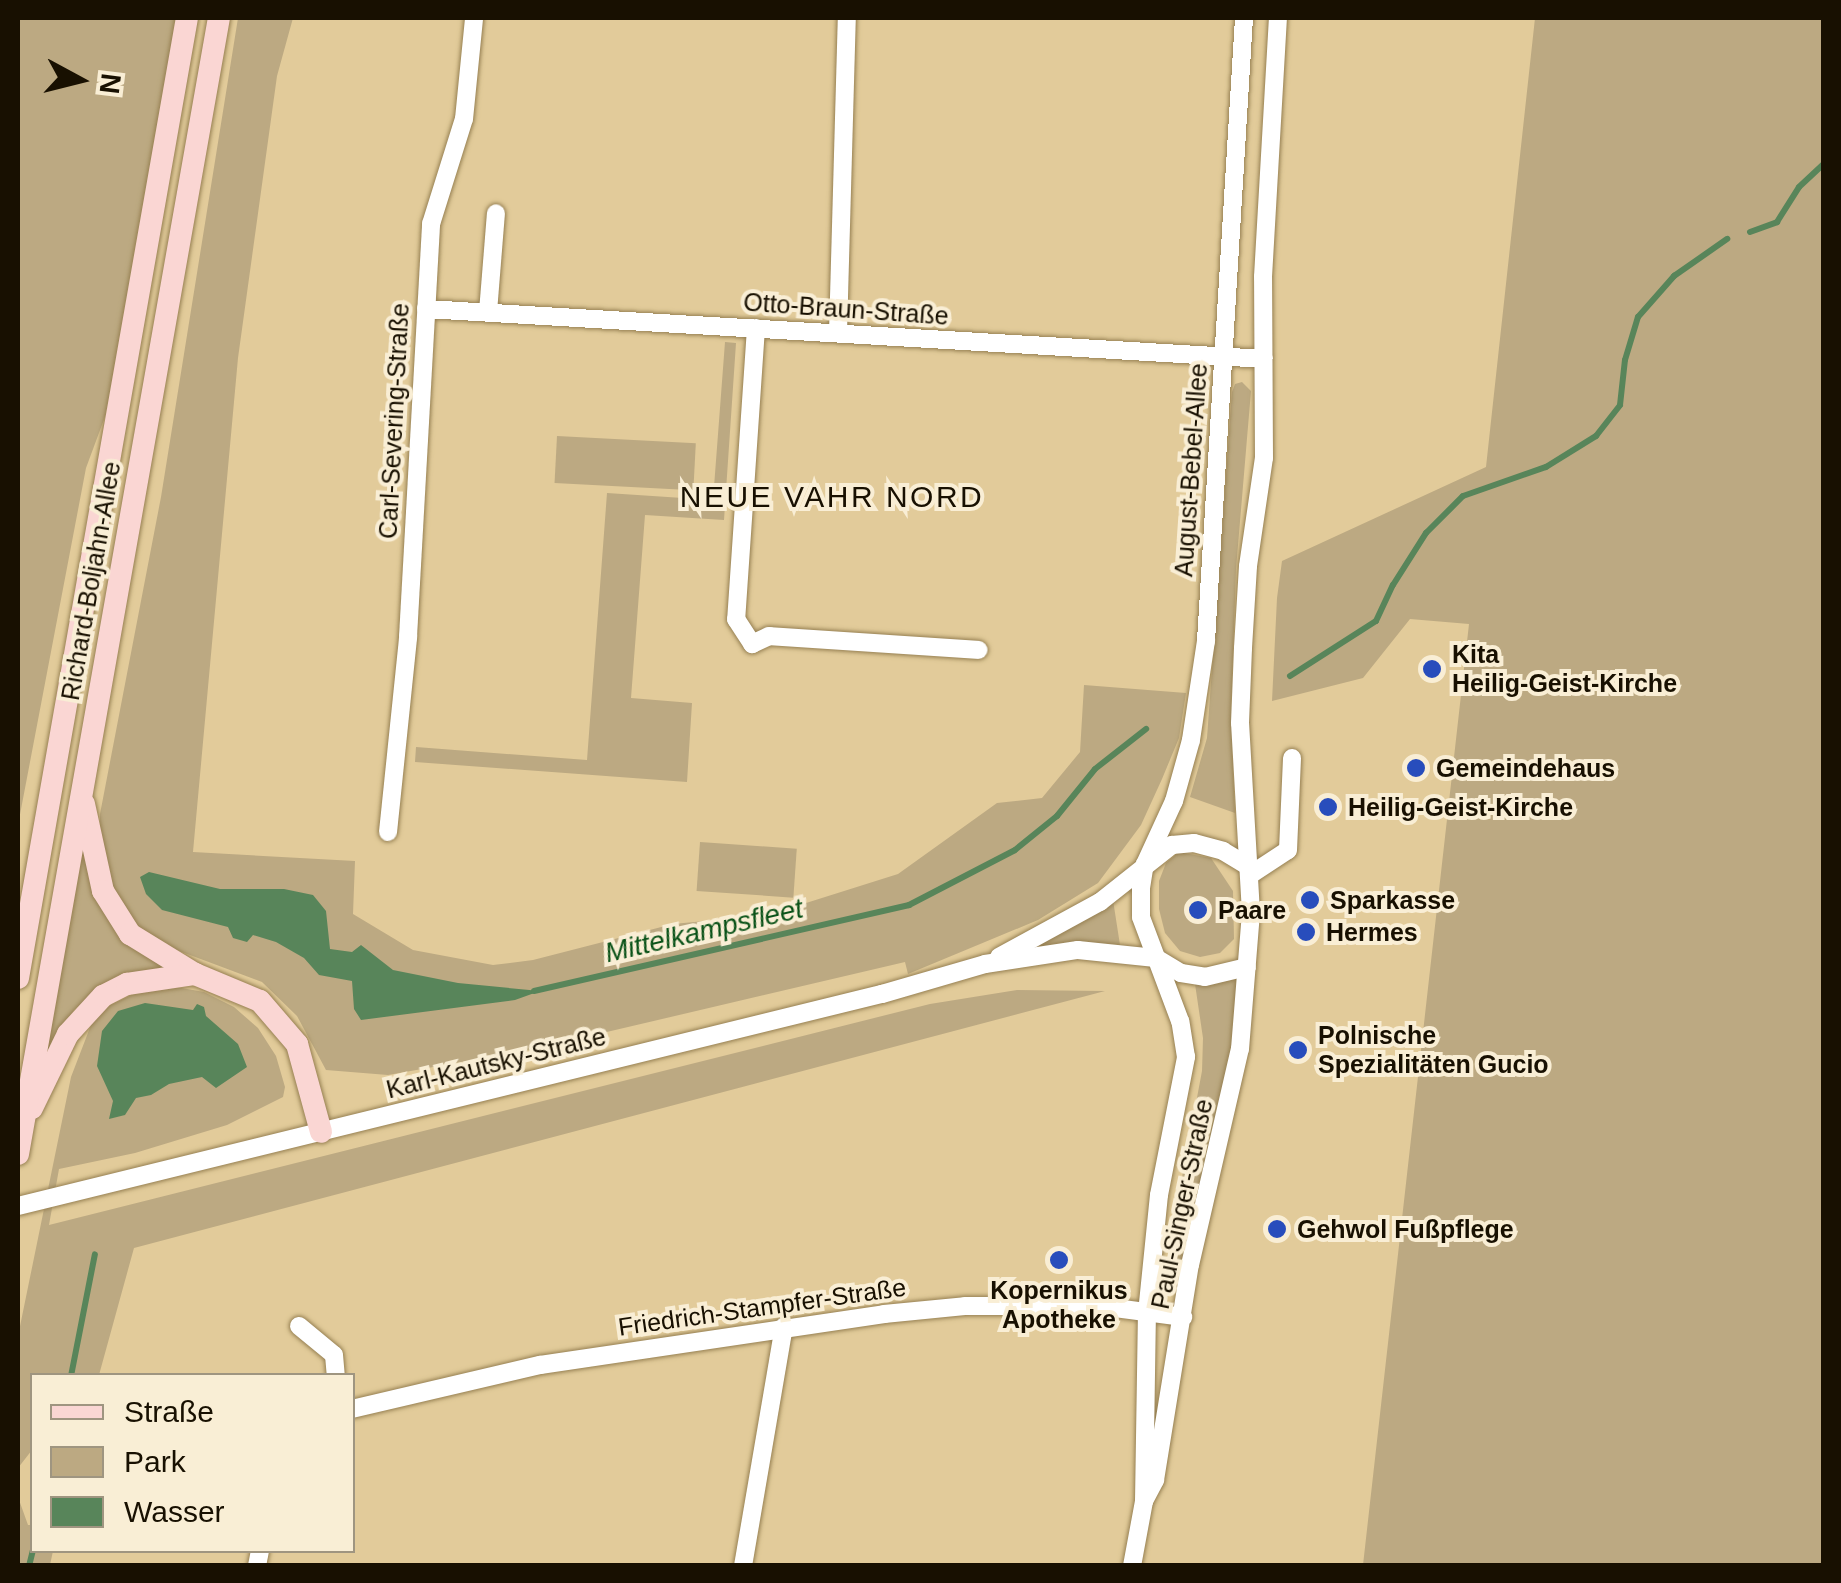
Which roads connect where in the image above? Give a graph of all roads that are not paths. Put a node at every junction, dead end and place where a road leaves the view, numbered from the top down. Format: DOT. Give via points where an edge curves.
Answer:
graph roads {
  1 [pos="188,18"];
  2 [pos="219,18"];
  3 [pos="474,18"];
  4 [pos="847,18"];
  5 [pos="1244,18"];
  6 [pos="1278,18"];
  7 [pos="496,213"];
  8 [pos="426,309"];
  9 [pos="488,312"];
  10 [pos="756,328"];
  11 [pos="838,333"];
  12 [pos="1224,356"];
  13 [pos="1264,359"];
  14 [pos="980,650"];
  15 [pos="1292,758"];
  16 [pos="81,791"];
  17 [pos="388,832"];
  18 [pos="40,852"];
  19 [pos="1145,864"];
  20 [pos="1249,870"];
  21 [pos="18,888"];
  22 [pos="1140,917"];
  23 [pos="1156,958"];
  24 [pos="985,964"];
  25 [pos="1247,966"];
  26 [pos="196,974"];
  27 [pos="18,978"];
  28 [pos="23,1124"];
  29 [pos="321,1132"];
  30 [pos="18,1154"];
  31 [pos="18,1206"];
  32 [pos="1147,1313"];
  33 [pos="1183,1317"];
  34 [pos="298,1326"];
  35 [pos="784,1326"];
  36 [pos="336,1373"];
  37 [pos="355,1407"];
  38 [pos="1144,1501"];
  39 [pos="743,1566"];
  40 [pos="1132,1566"];
  1 -- 18 [label="main road, Richard-Boljahn-Allee"];
  2 -- 16 [label="main road, Richard-Boljahn-Allee"];
  3 -- 8 [label="street, Carl-Severing-Straße" via="464,119 431,224"];
  4 -- 11 [label="street"];
  5 -- 12 [label="street, August-Bebel-Allee"];
  6 -- 13 [label="street"];
  7 -- 9 [label="street"];
  8 -- 9 [label="street, Otto-Braun-Straße"];
  8 -- 17 [label="street, Carl-Severing-Straße" via="408,636"];
  9 -- 10 [label="street, Otto-Braun-Straße"];
  10 -- 11 [label="street, Otto-Braun-Straße"];
  10 -- 14 [label="street" via="736,619 752,644 769,636"];
  11 -- 12 [label="street, Otto-Braun-Straße"];
  12 -- 13 [label="street, Otto-Braun-Straße"];
  12 -- 19 [label="street, August-Bebel-Allee" via="1206,640 1193,724 1174,801"];
  13 -- 20 [label="street" via="1264,458 1242,648"];
  15 -- 20 [label="street" via="1288,850"];
  16 -- 26 [label="main road" via="95,864 113,910 130,934"];
  16 -- 28 [label="main road, Richard-Boljahn-Allee"];
  18 -- 21 [label="main road"];
  18 -- 27 [label="main road, Richard-Boljahn-Allee"];
  19 -- 20 [label="street, Karl-Kautsky-Straße" via="1172,845 1194,843 1223,851"];
  19 -- 22 [label="street, August-Bebel-Allee"];
  19 -- 24 [label="street, Karl-Kautsky-Straße" via="1100,902"];
  20 -- 25 [label="street, Paul-Singer-Straße"];
  22 -- 23 [label="street, Paul-Singer-Straße"];
  23 -- 24 [label="street, Karl-Kautsky-Straße" via="1078,950"];
  23 -- 25 [label="street, Karl-Kautsky-Straße" via="1205,977"];
  23 -- 32 [label="street, Paul-Singer-Straße" via="1186,1057 1159,1196"];
  24 -- 29 [label="street, Karl-Kautsky-Straße"];
  25 -- 33 [label="street, Paul-Singer-Straße" via="1240,1050"];
  26 -- 28 [label="main road" via="128,984 103,996 68,1034"];
  26 -- 29 [label="main road" via="260,1001 297,1044"];
  28 -- 30 [label="main road, Richard-Boljahn-Allee"];
  29 -- 31 [label="street, Karl-Kautsky-Straße"];
  32 -- 33 [label="street, Friedrich-Stampfer-Straße"];
  32 -- 35 [label="street, Friedrich-Stampfer-Straße" via="1100,1306 965,1306"];
  32 -- 38 [label="street, Paul-Singer-Straße"];
  33 -- 38 [label="street, Paul-Singer-Straße" via="1154,1480"];
  34 -- 36 [label="street" via="334,1355"];
  35 -- 37 [label="street, Friedrich-Stampfer-Straße" via="540,1364"];
  35 -- 39 [label="street"];
  38 -- 40 [label="street, Paul-Singer-Straße"];
}
